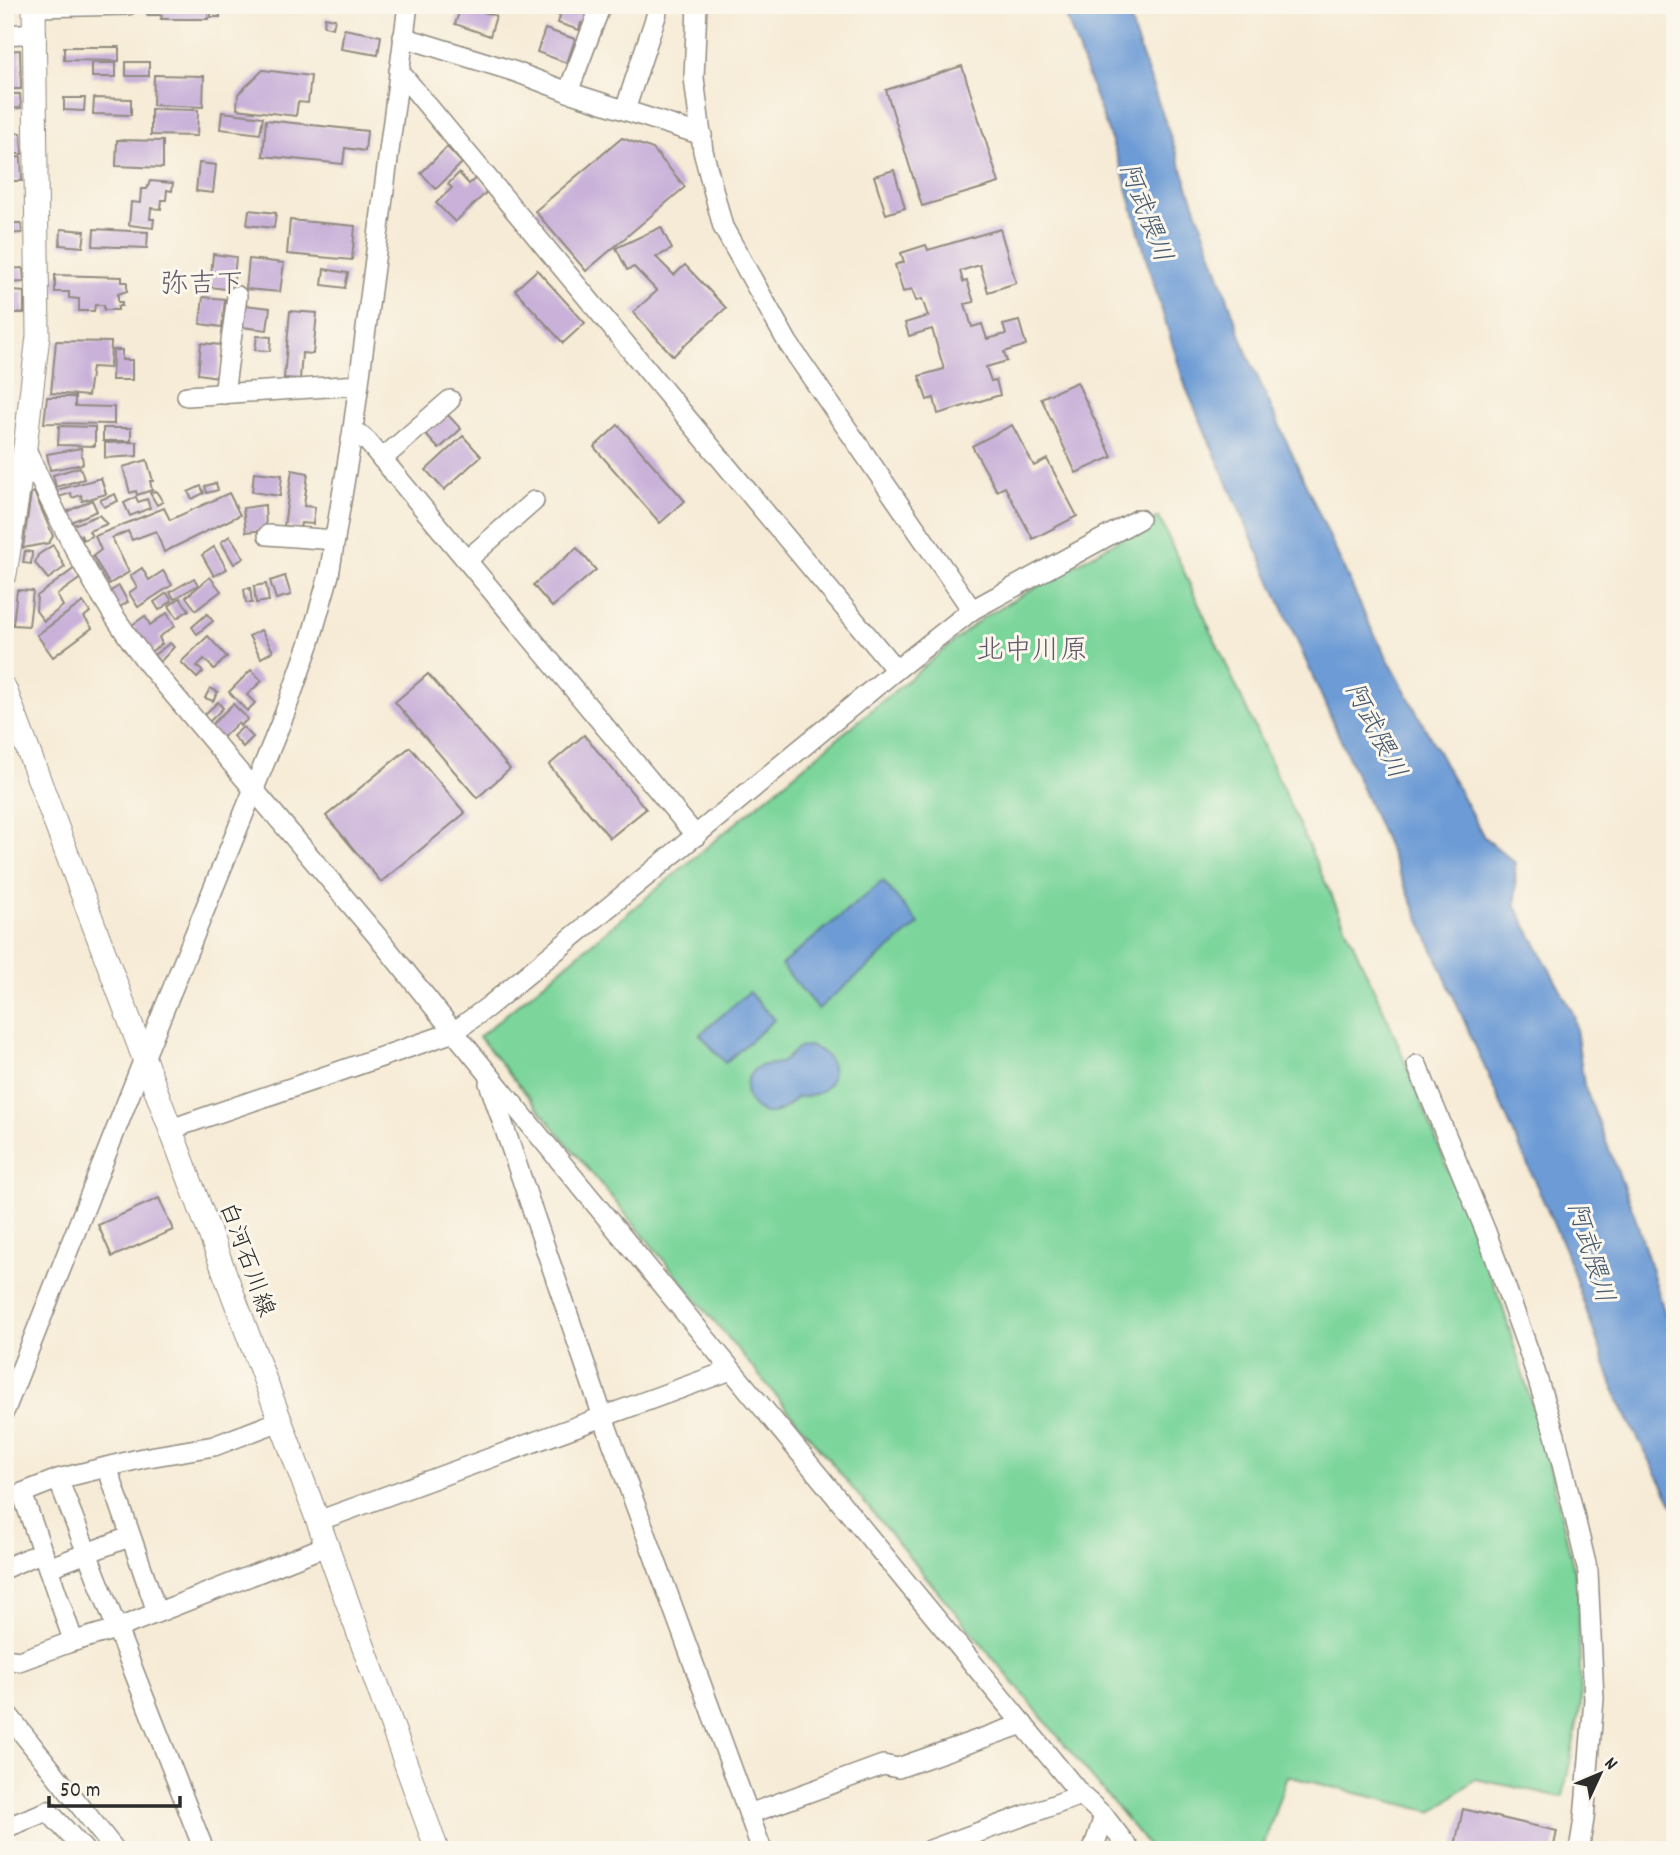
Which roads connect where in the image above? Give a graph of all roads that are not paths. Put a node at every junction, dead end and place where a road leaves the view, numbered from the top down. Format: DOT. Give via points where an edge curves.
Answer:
graph roads {
  1 [pos="128,5"];
  2 [pos="408,5"];
  3 [pos="601,5"];
  4 [pos="696,5"];
  5 [pos="34,6"];
  6 [pos="657,13"];
  7 [pos="36,33"];
  8 [pos="5,35"];
  9 [pos="403,37"];
  10 [pos="400,71"];
  11 [pos="568,92"];
  12 [pos="625,110"];
  13 [pos="702,135"];
  14 [pos="237,296"];
  15 [pos="359,384"];
  16 [pos="224,394"];
  17 [pos="187,396"];
  18 [pos="450,400"];
  19 [pos="353,429"];
  20 [pos="25,447"];
  21 [pos="382,459"];
  22 [pos="534,501"];
  23 [pos="1139,519"];
  24 [pos="9,531"];
  25 [pos="268,535"];
  26 [pos="335,540"];
  27 [pos="467,561"];
  28 [pos="5,574"];
  29 [pos="972,610"];
  30 [pos="896,670"];
  31 [pos="6,694"];
  32 [pos="254,791"];
  33 [pos="696,836"];
  34 [pos="454,1032"];
  35 [pos="145,1056"];
  36 [pos="1417,1065"];
  37 [pos="484,1069"];
  38 [pos="171,1129"];
  39 [pos="731,1370"];
  40 [pos="5,1410"];
  41 [pos="603,1417"];
  42 [pos="280,1421"];
  43 [pos="107,1467"];
  44 [pos="58,1479"];
  45 [pos="318,1521"];
  46 [pos="130,1537"];
  47 [pos="326,1546"];
  48 [pos="88,1552"];
  49 [pos="45,1560"];
  50 [pos="5,1568"];
  51 [pos="157,1612"];
  52 [pos="116,1629"];
  53 [pos="78,1640"];
  54 [pos="5,1659"];
  55 [pos="5,1711"];
  56 [pos="1023,1724"];
  57 [pos="1081,1795"];
  58 [pos="749,1814"];
  59 [pos="1104,1816"];
  60 [pos="5,1828"];
  61 [pos="85,1850"];
  62 [pos="115,1850"];
  63 [pos="204,1850"];
  64 [pos="437,1850"];
  65 [pos="762,1850"];
  66 [pos="930,1850"];
  67 [pos="1093,1850"];
  68 [pos="1130,1850"];
  69 [pos="1578,1850"];
  1 -- 5 [label="street"];
  2 -- 9 [label="street"];
  3 -- 11 [label="street"];
  4 -- 13 [label="street" via="694,78"];
  5 -- 7 [label="main road"];
  6 -- 12 [label="street"];
  7 -- 8 [label="street"];
  7 -- 20 [label="main road" via="38,336"];
  9 -- 10 [label="street"];
  9 -- 11 [label="street"];
  10 -- 15 [label="street"];
  10 -- 30 [label="street"];
  11 -- 12 [label="street"];
  12 -- 13 [label="street"];
  13 -- 29 [label="street" via="723,227 781,331"];
  14 -- 16 [label="street"];
  15 -- 16 [label="street"];
  15 -- 19 [label="street"];
  16 -- 17 [label="street"];
  18 -- 21 [label="street"];
  19 -- 21 [label="street"];
  19 -- 26 [label="street"];
  20 -- 24 [label="main road"];
  20 -- 32 [label="street" via="62,527 131,642"];
  21 -- 27 [label="street"];
  22 -- 27 [label="street"];
  23 -- 29 [label="street"];
  24 -- 28 [label="main road"];
  25 -- 26 [label="street"];
  26 -- 32 [label="street" via="310,642"];
  27 -- 33 [label="street"];
  29 -- 30 [label="street"];
  30 -- 33 [label="street"];
  31 -- 35 [label="main road, 白河石川線"];
  32 -- 34 [label="street"];
  32 -- 35 [label="street"];
  33 -- 34 [label="street"];
  34 -- 37 [label="street"];
  34 -- 38 [label="street"];
  35 -- 38 [label="main road, 白河石川線"];
  35 -- 40 [label="street"];
  36 -- 69 [label="street" via="1486,1231 1529,1352 1555,1435 1588,1572 1594,1699"];
  37 -- 39 [label="street"];
  37 -- 41 [label="street"];
  38 -- 42 [label="main road, 白河石川線"];
  39 -- 41 [label="street"];
  39 -- 56 [label="street"];
  41 -- 45 [label="street"];
  41 -- 58 [label="street"];
  42 -- 43 [label="street" via="214,1446"];
  42 -- 45 [label="main road, 白河石川線"];
  43 -- 44 [label="street"];
  43 -- 46 [label="street"];
  44 -- 48 [label="street"];
  44 -- 49 [label="street" via="22,1493"];
  45 -- 47 [label="main road, 白河石川線"];
  46 -- 48 [label="street"];
  46 -- 51 [label="street"];
  47 -- 51 [label="street"];
  47 -- 64 [label="main road, 白河石川線"];
  48 -- 49 [label="street"];
  48 -- 52 [label="street"];
  49 -- 50 [label="street"];
  49 -- 53 [label="street" via="72,1637"];
  51 -- 52 [label="street"];
  52 -- 53 [label="street"];
  52 -- 63 [label="street"];
  53 -- 54 [label="street" via="19,1661"];
  55 -- 62 [label="street"];
  56 -- 57 [label="street"];
  56 -- 58 [label="street" via="898,1768 883,1765"];
  57 -- 59 [label="street"];
  57 -- 66 [label="street"];
  58 -- 65 [label="street"];
  59 -- 67 [label="street"];
  59 -- 68 [label="street"];
  60 -- 61 [label="street" via="48,1811"];
}
